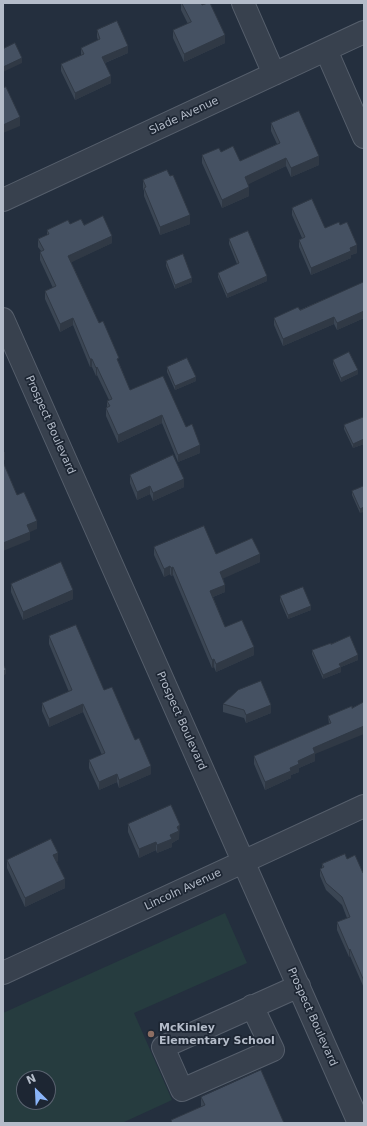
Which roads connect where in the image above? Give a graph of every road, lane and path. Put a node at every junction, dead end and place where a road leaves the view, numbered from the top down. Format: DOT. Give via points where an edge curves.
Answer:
graph roads {
  1 [pos="242,3"];
  2 [pos="364,32"];
  3 [pos="326,50"];
  4 [pos="274,74"];
  5 [pos="364,137"];
  6 [pos="3,200"];
  7 [pos="3,319"];
  8 [pos="364,806"];
  9 [pos="243,862"];
  10 [pos="3,973"];
  11 [pos="299,986"];
  12 [pos="252,1006"];
  13 [pos="359,1123"];
  1 -- 4 [label="street"];
  2 -- 3 [label="street, Slade Avenue"];
  3 -- 4 [label="street, Slade Avenue"];
  3 -- 5 [label="street"];
  4 -- 6 [label="street, Slade Avenue"];
  7 -- 9 [label="street, Prospect Boulevard"];
  8 -- 9 [label="street, Lincoln Avenue"];
  9 -- 10 [label="street, Lincoln Avenue"];
  9 -- 11 [label="street, Prospect Boulevard"];
  11 -- 12 [label="street"];
  11 -- 13 [label="street, Prospect Boulevard"];
  12 -- 12 [label="street" via="273,1050 182,1090 163,1047"];
}
